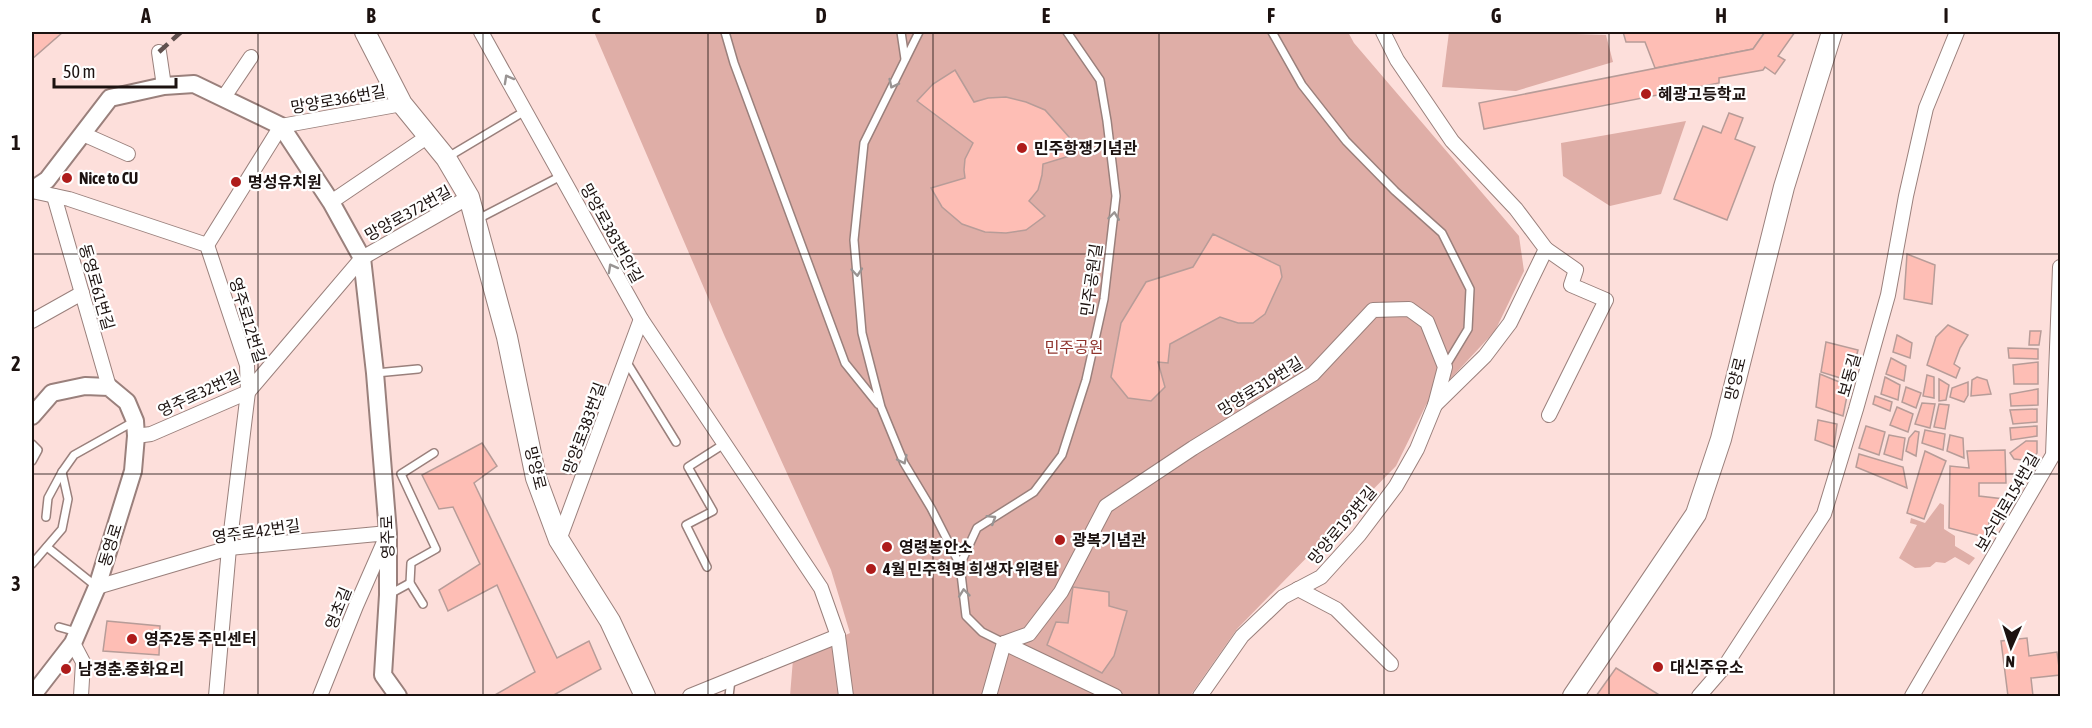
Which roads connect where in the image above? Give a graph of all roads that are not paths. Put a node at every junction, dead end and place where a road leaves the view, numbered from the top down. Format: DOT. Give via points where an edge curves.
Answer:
graph roads {
  1 [pos="365,32"];
  2 [pos="481,32"];
  3 [pos="725,32"];
  4 [pos="902,32"];
  5 [pos="919,32"];
  6 [pos="1067,32"];
  7 [pos="1272,32"];
  8 [pos="1383,32"];
  9 [pos="1832,32"];
  10 [pos="1957,32"];
  11 [pos="159,52"];
  12 [pos="251,57"];
  13 [pos="905,60"];
  14 [pos="164,86"];
  15 [pos="224,97"];
  16 [pos="402,104"];
  17 [pos="525,111"];
  18 [pos="280,126"];
  19 [pos="83,134"];
  20 [pos="427,137"];
  21 [pos="129,154"];
  22 [pos="446,159"];
  23 [pos="561,176"];
  24 [pos="32,191"];
  25 [pos="54,196"];
  26 [pos="469,197"];
  27 [pos="331,202"];
  28 [pos="475,220"];
  29 [pos="207,245"];
  30 [pos="1546,249"];
  31 [pos="362,258"];
  32 [pos="2061,267"];
  33 [pos="82,292"];
  34 [pos="641,319"];
  35 [pos="32,321"];
  36 [pos="626,361"];
  37 [pos="1445,367"];
  38 [pos="418,369"];
  39 [pos="375,374"];
  40 [pos="109,387"];
  41 [pos="249,392"];
  42 [pos="1435,405"];
  43 [pos="881,407"];
  44 [pos="1549,415"];
  45 [pos="32,416"];
  46 [pos="136,428"];
  47 [pos="676,442"];
  48 [pos="32,444"];
  49 [pos="724,444"];
  50 [pos="434,453"];
  51 [pos="32,461"];
  52 [pos="62,472"];
  53 [pos="46,518"];
  54 [pos="388,533"];
  55 [pos="559,540"];
  56 [pos="46,547"];
  57 [pos="230,548"];
  58 [pos="32,564"];
  59 [pos="960,565"];
  60 [pos="707,567"];
  61 [pos="410,583"];
  62 [pos="97,587"];
  63 [pos="1298,589"];
  64 [pos="388,595"];
  65 [pos="423,604"];
  66 [pos="59,627"];
  67 [pos="838,636"];
  68 [pos="75,638"];
  69 [pos="1004,643"];
  70 [pos="1391,664"];
  71 [pos="731,680"];
  72 [pos="32,696"];
  73 [pos="81,696"];
  74 [pos="216,696"];
  75 [pos="321,696"];
  76 [pos="398,696"];
  77 [pos="645,696"];
  78 [pos="690,696"];
  79 [pos="729,696"];
  80 [pos="846,696"];
  81 [pos="989,696"];
  82 [pos="1115,696"];
  83 [pos="1200,696"];
  84 [pos="1573,696"];
  85 [pos="1699,696"];
  86 [pos="1912,696"];
  1 -- 16 [label="main road, 망양로"];
  17 -- 2 [label="street, 망양로383번안길, one-way"];
  3 -- 43 [label="lane" via="845,363"];
  4 -- 13 [label="lane"];
  5 -- 13 [label="lane"];
  59 -- 6 [label="lane, 민주공원길, one-way" via="977,528 1034,492 1062,455 1086,380 1104,298 1116,196 1107,121 1100,80"];
  7 -- 37 [label="lane" via="1302,85 1346,141 1442,233 1470,289 1468,329"];
  8 -- 30 [label="street" via="1397,60 1452,141 1516,209"];
  9 -- 84 [label="main road, 망양로" via="1784,188 1721,439 1696,514"];
  10 -- 85 [label="street, 보동길" via="1926,108 1905,196 1888,295 1824,514 1725,666"];
  11 -- 14 [label="street"];
  12 -- 15 [label="street"];
  13 -- 43 [label="lane, one-way" via="864,143 854,240 862,333"];
  14 -- 15 [label="street, 영주로" via="194,84"];
  14 -- 19 [label="street, 영주로" via="110,98"];
  15 -- 18 [label="street, 영주로"];
  16 -- 18 [label="street, 망양로366번길"];
  16 -- 20 [label="main road, 망양로"];
  17 -- 22 [label="lane"];
  17 -- 23 [label="street, 망양로383번안길"];
  18 -- 27 [label="street, 영주로"];
  18 -- 29 [label="street"];
  19 -- 21 [label="street"];
  19 -- 24 [label="street, 영주로" via="46,180"];
  20 -- 22 [label="main road, 망양로"];
  20 -- 27 [label="street"];
  22 -- 26 [label="main road, 망양로"];
  23 -- 28 [label="lane"];
  34 -- 23 [label="street, 망양로383번안길, one-way"];
  24 -- 25 [label="street"];
  25 -- 29 [label="street"];
  25 -- 33 [label="street, 동영로61번길"];
  26 -- 28 [label="main road, 망양로"];
  26 -- 31 [label="street, 망양로372번길"];
  27 -- 31 [label="street, 영주로"];
  28 -- 55 [label="main road, 망양로" via="507,337 537,478"];
  29 -- 41 [label="street, 영주로12번길" via="248,365"];
  30 -- 42 [label="street" via="1510,323 1485,356"];
  30 -- 44 [label="street" via="1576,270 1571,285 1606,300"];
  31 -- 39 [label="street, 영주로"];
  31 -- 41 [label="street, 영주로32번길"];
  32 -- 86 [label="street, 보수대로154번길" via="2055,458"];
  33 -- 35 [label="street"];
  33 -- 40 [label="street, 동영로61번길"];
  34 -- 36 [label="street, 망양로383번길"];
  34 -- 49 [label="street, 망양로383번안길"];
  36 -- 47 [label="lane"];
  36 -- 55 [label="street, 망양로383번길"];
  37 -- 42 [label="street"];
  37 -- 69 [label="street, 망양로319번길" via="1427,322 1409,309 1373,310 1313,374 1106,506 1061,592 1029,634"];
  38 -- 39 [label="lane"];
  39 -- 54 [label="street, 영주로"];
  40 -- 45 [label="street" via="86,386 52,393"];
  40 -- 46 [label="street" via="126,402"];
  41 -- 46 [label="street, 영주로32번길" via="151,434"];
  41 -- 57 [label="street, 영주로12번길"];
  42 -- 63 [label="street, 망양로193번길" via="1396,486 1321,577"];
  43 -- 59 [label="lane, one-way" via="904,463"];
  46 -- 52 [label="lane" via="75,455"];
  46 -- 62 [label="street, 동영로" via="133,471"];
  48 -- 51 [label="lane" via="38,450"];
  49 -- 60 [label="lane" via="688,467 713,511 686,525"];
  49 -- 67 [label="street, 망양로383번안길" via="821,588"];
  50 -- 61 [label="lane" via="401,474 436,549 411,563"];
  52 -- 53 [label="lane" via="48,498"];
  52 -- 56 [label="lane" via="68,500 62,529"];
  54 -- 57 [label="street, 영주로42번길"];
  54 -- 64 [label="street, 영주로"];
  54 -- 75 [label="street, 영초길"];
  55 -- 77 [label="main road, 망양로" via="610,621"];
  56 -- 58 [label="lane"];
  56 -- 62 [label="lane"];
  57 -- 62 [label="street, 영주로42번길"];
  57 -- 74 [label="street, 영주로12번길"];
  69 -- 59 [label="lane, one-way" via="982,632 966,616"];
  61 -- 64 [label="lane"];
  61 -- 65 [label="lane"];
  62 -- 68 [label="street, 동영로"];
  63 -- 70 [label="street" via="1336,609"];
  63 -- 83 [label="street, 망양로193번길" via="1283,597 1242,636"];
  64 -- 76 [label="street, 영주로" via="383,675"];
  66 -- 68 [label="lane"];
  67 -- 71 [label="street"];
  67 -- 80 [label="street, 망양로383번안길"];
  68 -- 72 [label="street, 동영로"];
  68 -- 73 [label="street" via="83,662"];
  69 -- 81 [label="street"];
  69 -- 82 [label="street"];
  71 -- 78 [label="street"];
  71 -- 79 [label="lane"];
}
